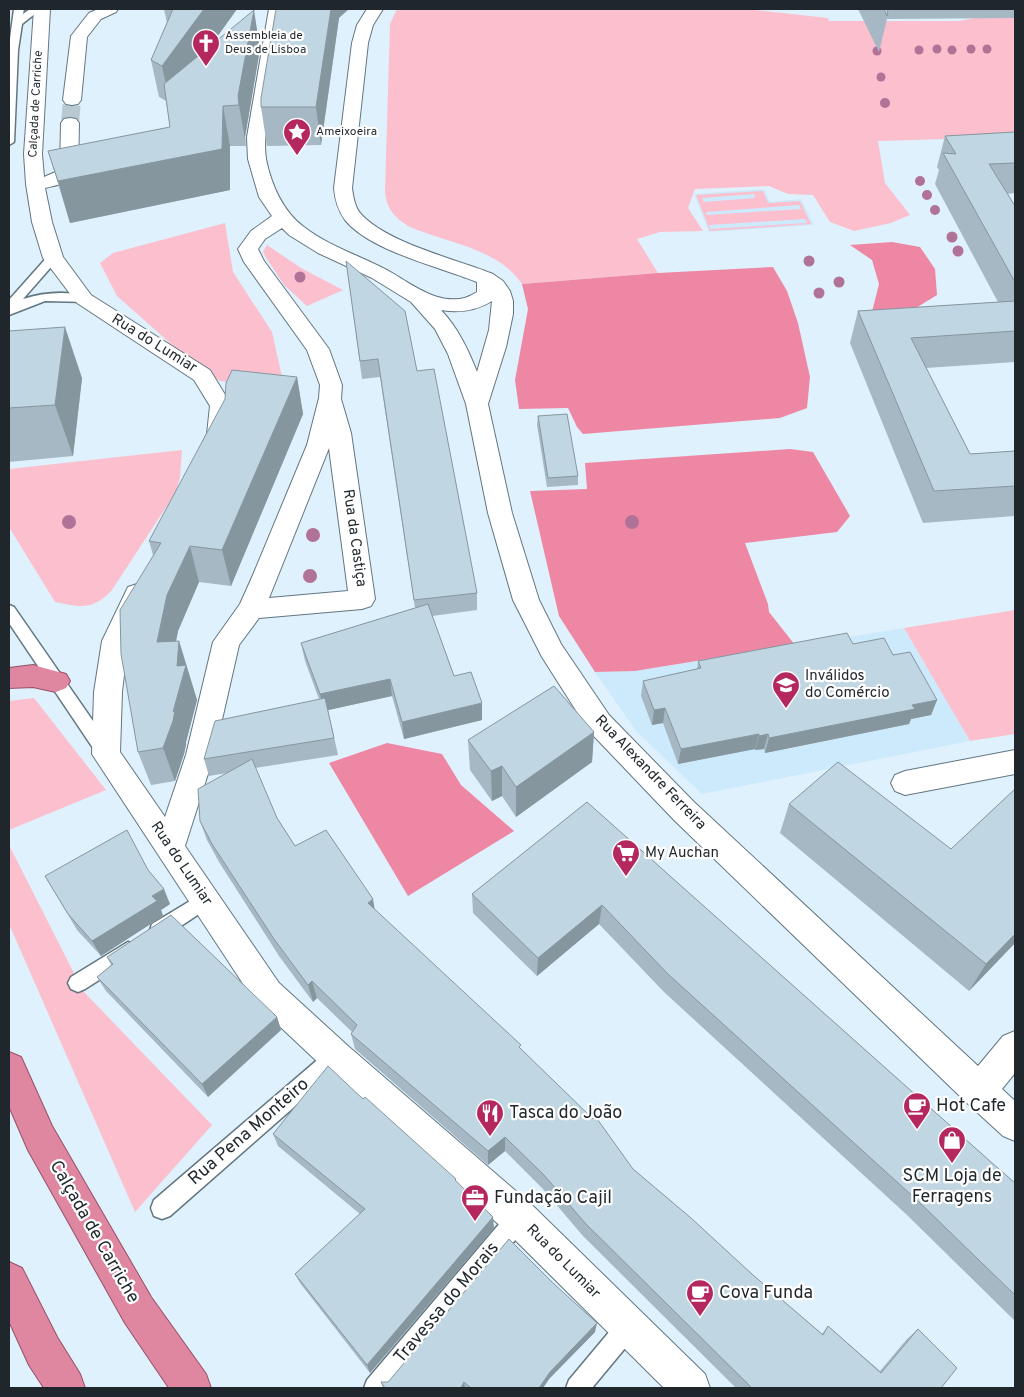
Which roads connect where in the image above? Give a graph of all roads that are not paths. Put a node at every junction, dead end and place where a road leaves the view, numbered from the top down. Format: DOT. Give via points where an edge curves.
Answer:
graph roads {
  1 [pos="19,9"];
  2 [pos="36,9"];
  3 [pos="42,9"];
  4 [pos="110,9"];
  5 [pos="277,9"];
  6 [pos="376,9"];
  7 [pos="17,23"];
  8 [pos="72,100"];
  9 [pos="70,123"];
  10 [pos="9,142"];
  11 [pos="35,184"];
  12 [pos="283,218"];
  13 [pos="53,258"];
  14 [pos="486,278"];
  15 [pos="418,298"];
  16 [pos="84,300"];
  17 [pos="9,309"];
  18 [pos="330,398"];
  19 [pos="477,404"];
  20 [pos="206,459"];
  21 [pos="145,578"];
  22 [pos="250,610"];
  23 [pos="9,611"];
  24 [pos="9,678"];
  25 [pos="56,681"];
  26 [pos="106,754"];
  27 [pos="1015,762"];
  28 [pos="905,783"];
  29 [pos="169,848"];
  30 [pos="205,900"];
  31 [pos="78,983"];
  32 [pos="1015,1047"];
  33 [pos="336,1057"];
  34 [pos="9,1068"];
  35 [pos="979,1091"];
  36 [pos="1015,1124"];
  37 [pos="162,1208"];
  38 [pos="519,1218"];
  39 [pos="9,1281"];
  40 [pos="628,1327"];
  41 [pos="66,1388"];
  42 [pos="192,1388"];
  43 [pos="375,1388"];
  44 [pos="577,1388"];
  45 [pos="691,1388"];
  1 -- 7 [label="lane"];
  2 -- 7 [label="lane"];
  3 -- 11 [label="street, Calçada de Carriche" via="33,129"];
  4 -- 8 [label="street" via="95,16 79,36"];
  5 -- 12 [label="street, Rua Alexandre Ferreira" via="256,137 257,159 269,197"];
  6 -- 14 [label="street" via="365,25 360,43 343,188 348,209 354,218 376,235"];
  7 -- 10 [label="lane"];
  9 -- 11 [label="street" via="69,173 56,180"];
  11 -- 13 [label="street, Calçada de Carriche"];
  12 -- 15 [label="street, Rua Alexandre Ferreira" via="296,231 325,249"];
  12 -- 18 [label="street, Rua da Castiça" via="258,235 248,248 254,262 318,349 331,385"];
  13 -- 16 [label="street, Rua do Lumiar"];
  13 -- 17 [label="lane"];
  14 -- 15 [label="street" via="486,296 474,303 450,305"];
  14 -- 19 [label="street" via="500,290 503,310 494,354"];
  15 -- 19 [label="street, Rua Alexandre Ferreira" via="444,326"];
  16 -- 17 [label="lane" via="43,296"];
  16 -- 20 [label="street, Rua do Lumiar" via="202,374 221,406 219,434"];
  18 -- 22 [label="street, Rua da Castiça" via="319,445"];
  18 -- 22 [label="street, Rua da Castiça" via="339,433 362,599"];
  19 -- 35 [label="street, Rua Alexandre Ferreira" via="500,513 526,600 551,650 599,722 684,811"];
  21 -- 26 [label="street" via="115,641 108,692"];
  22 -- 29 [label="street, Rua da Castiça" via="226,642 200,755"];
  23 -- 25 [label="lane"];
  24 -- 25 [label="highway" via="33,676"];
  25 -- 26 [label="lane"];
  26 -- 29 [label="street, Rua do Lumiar"];
  27 -- 28 [label="street"];
  29 -- 30 [label="street, Rua do Lumiar"];
  30 -- 31 [label="lane"];
  30 -- 33 [label="street, Rua do Lumiar" via="268,994"];
  32 -- 35 [label="street"];
  33 -- 37 [label="lane, Rua Pena Monteiro"];
  33 -- 38 [label="street, Rua do Lumiar"];
  34 -- 42 [label="highway, Calçada de Carriche" via="40,1138 138,1310"];
  35 -- 36 [label="street, Rua Alexandre Ferreira"];
  38 -- 40 [label="street, Rua do Lumiar"];
  38 -- 43 [label="lane, Travessa do Morais"];
  39 -- 41 [label="highway" via="43,1351"];
  40 -- 44 [label="lane"];
  40 -- 45 [label="street, Rua do Lumiar"];
}
